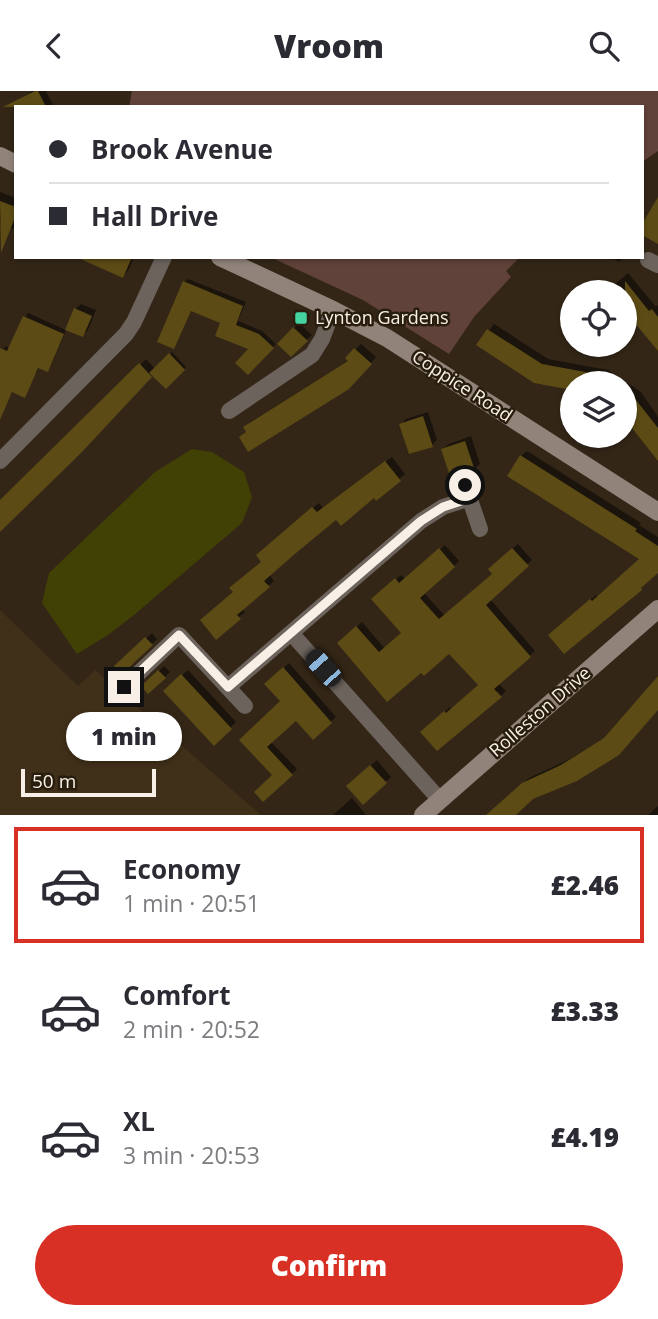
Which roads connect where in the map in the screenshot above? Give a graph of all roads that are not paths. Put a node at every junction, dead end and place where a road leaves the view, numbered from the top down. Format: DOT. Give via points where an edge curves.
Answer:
graph roads {
  1 [pos="163,259"];
  2 [pos="224,259"];
  3 [pos="333,310"];
  4 [pos="229,411"];
  5 [pos="0,461"];
  6 [pos="658,512"];
  7 [pos="480,529"];
  8 [pos="658,609"];
  9 [pos="292,634"];
  10 [pos="124,687"];
  11 [pos="228,687"];
  12 [pos="245,706"];
  13 [pos="440,800"];
  14 [pos="423,815"];
  1 -- 5 [label="street" via="126,334"];
  2 -- 3 [label="street, Coppice Road"];
  3 -- 4 [label="street" via="312,355"];
  3 -- 6 [label="street, Coppice Road" via="387,338"];
  7 -- 9 [label="street" via="468,491 421,521"];
  8 -- 13 [label="street, Rolleston Drive"];
  9 -- 11 [label="street"];
  9 -- 13 [label="street"];
  10 -- 11 [label="street" via="179,635"];
  11 -- 12 [label="street"];
  13 -- 14 [label="street, Rolleston Drive"];
}
